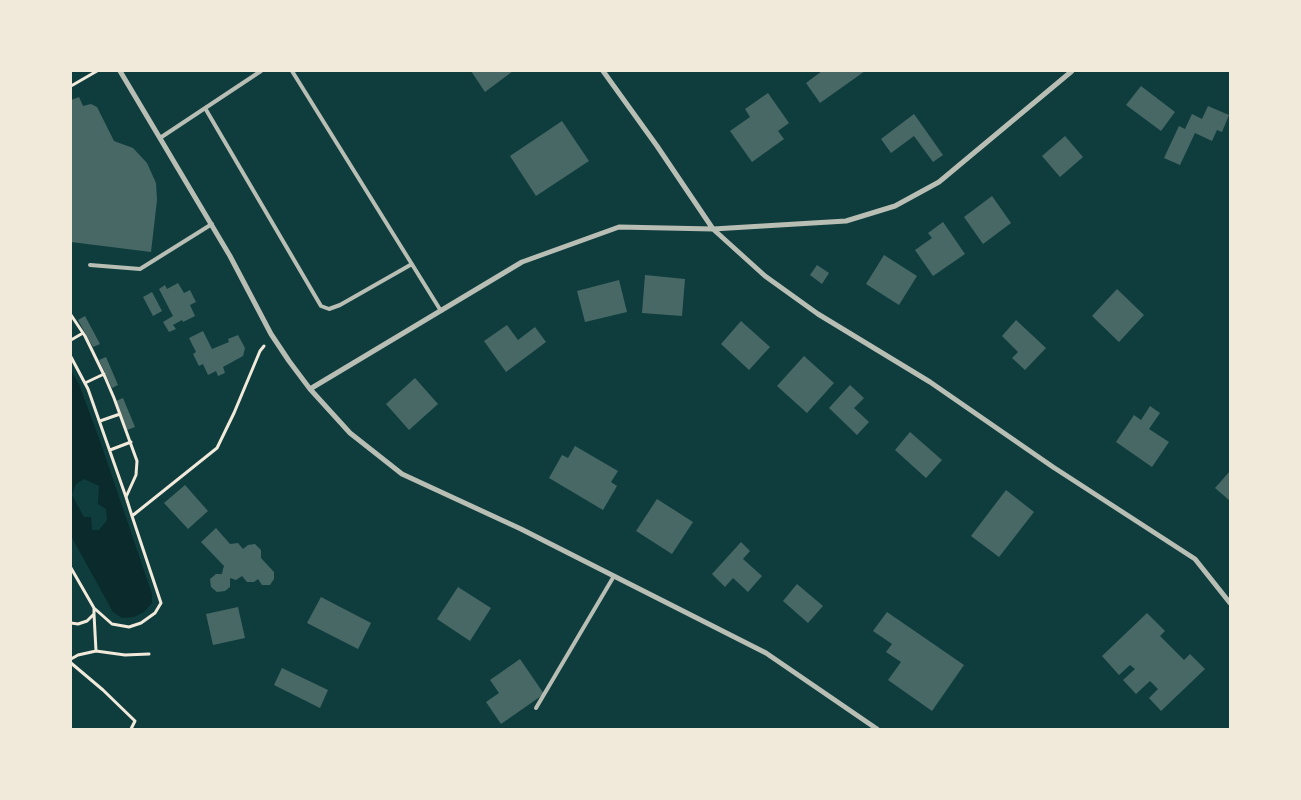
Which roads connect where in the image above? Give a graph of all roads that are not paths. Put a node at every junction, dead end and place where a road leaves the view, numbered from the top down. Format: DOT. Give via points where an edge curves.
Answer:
graph roads {
  1 [pos="120,71"];
  2 [pos="261,71"];
  3 [pos="292,71"];
  4 [pos="603,71"];
  5 [pos="1072,71"];
  6 [pos="205,108"];
  7 [pos="160,138"];
  8 [pos="212,224"];
  9 [pos="713,229"];
  10 [pos="412,264"];
  11 [pos="90,265"];
  12 [pos="441,311"];
  13 [pos="310,389"];
  14 [pos="614,576"];
  15 [pos="1230,603"];
  16 [pos="536,708"];
  17 [pos="877,729"];
  1 -- 7 [label="street"];
  2 -- 6 [label="lane"];
  3 -- 10 [label="lane"];
  4 -- 9 [label="street"];
  5 -- 9 [label="street" via="940,182 895,206 846,221"];
  6 -- 7 [label="lane"];
  6 -- 10 [label="lane" via="320,306 329,309 340,305"];
  7 -- 8 [label="street"];
  8 -- 11 [label="lane" via="140,269"];
  8 -- 13 [label="street" via="271,334"];
  9 -- 12 [label="street" via="619,227 522,262"];
  9 -- 15 [label="street" via="765,276 818,314 930,382 1195,559"];
  10 -- 12 [label="lane"];
  12 -- 13 [label="street"];
  13 -- 14 [label="street" via="350,433 402,474"];
  14 -- 16 [label="lane"];
  14 -- 17 [label="street" via="766,652"];
}
